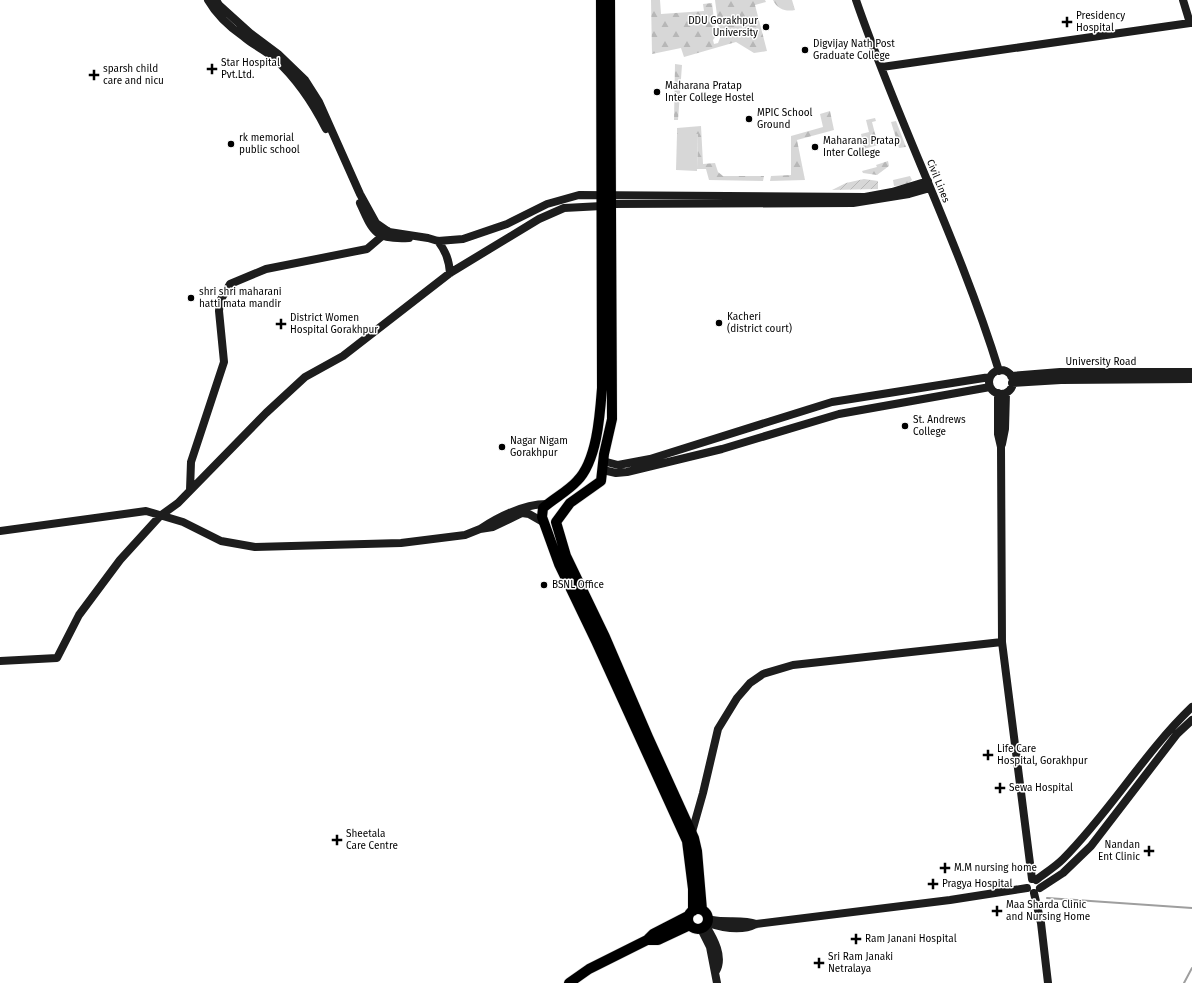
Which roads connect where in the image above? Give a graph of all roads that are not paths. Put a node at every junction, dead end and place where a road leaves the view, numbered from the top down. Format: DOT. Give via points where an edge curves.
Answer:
graph roads {
  1 [pos="208,0"];
  2 [pos="216,0"];
  3 [pos="601,0"];
  4 [pos="610,0"];
  5 [pos="856,0"];
  6 [pos="1183,0"];
  7 [pos="1192,23"];
  8 [pos="607,58"];
  9 [pos="882,68"];
  10 [pos="929,184"];
  11 [pos="606,200"];
  12 [pos="384,233"];
  13 [pos="438,241"];
  14 [pos="450,274"];
  15 [pos="999,371"];
  16 [pos="1192,372"];
  17 [pos="990,377"];
  18 [pos="1011,379"];
  19 [pos="1192,379"];
  20 [pos="990,387"];
  21 [pos="1002,393"];
  22 [pos="588,462"];
  23 [pos="603,465"];
  24 [pos="616,473"];
  25 [pos="601,480"];
  26 [pos="190,490"];
  27 [pos="547,504"];
  28 [pos="160,516"];
  29 [pos="543,522"];
  30 [pos="556,522"];
  31 [pos="480,529"];
  32 [pos="0,532"];
  33 [pos="1002,642"];
  34 [pos="0,661"];
  35 [pos="614,669"];
  36 [pos="1192,707"];
  37 [pos="1192,720"];
  38 [pos="692,832"];
  39 [pos="1034,879"];
  40 [pos="1034,890"];
  41 [pos="693,915"];
  42 [pos="706,924"];
  43 [pos="569,983"];
  44 [pos="718,983"];
  45 [pos="1048,983"];
  1 -- 12 [label="main road" via="213,9 243,37 273,57 299,83 318,112 371,227"];
  2 -- 12 [label="main road" via="305,80 319,102 360,194"];
  3 -- 8 [label="main road"];
  4 -- 8 [label="main road"];
  5 -- 9 [label="main road, Civil Lines"];
  6 -- 7 [label="main road"];
  7 -- 9 [label="main road"];
  8 -- 11 [label="main road"];
  9 -- 10 [label="main road, Civil Lines"];
  10 -- 11 [label="main road" via="865,197"];
  10 -- 15 [label="main road, Civil Lines" via="984,323"];
  11 -- 13 [label="main road" via="579,195 547,204 507,224 464,239"];
  11 -- 14 [label="main road" via="553,212"];
  11 -- 22 [label="main road" via="602,388 597,431"];
  11 -- 23 [label="main road" via="613,398 612,419"];
  12 -- 13 [label="main road" via="393,239 428,238"];
  12 -- 26 [label="main road" via="367,249 266,269 230,284 220,301 219,310 224,362 192,462"];
  13 -- 14 [label="main road" via="446,252"];
  14 -- 26 [label="main road" via="343,356 305,377"];
  15 -- 17 [label="main road"];
  15 -- 18 [label="main road" via="1004,371"];
  16 -- 18 [label="main road, University Road" via="1060,372"];
  17 -- 20 [label="main road"];
  17 -- 23 [label="main road" via="832,402 650,460"];
  18 -- 19 [label="main road, University Road"];
  18 -- 21 [label="main road"];
  20 -- 21 [label="main road"];
  20 -- 24 [label="main road" via="839,414 722,449"];
  21 -- 33 [label="main road" via="998,434 1001,447"];
  22 -- 23 [label="main road" via="596,466"];
  22 -- 27 [label="main road" via="578,480"];
  23 -- 24 [label="main road"];
  23 -- 25 [label="main road"];
  24 -- 25 [label="main road"];
  25 -- 30 [label="main road" via="570,503"];
  26 -- 28 [label="main road" via="178,504"];
  27 -- 29 [label="main road" via="542,512"];
  27 -- 31 [label="main road" via="535,504 519,509"];
  28 -- 31 [label="main road" via="182,522 221,541 255,547 401,543 465,535"];
  28 -- 32 [label="main road" via="146,511"];
  28 -- 34 [label="main road" via="120,560 79,614 57,658"];
  29 -- 30 [label="main road"];
  29 -- 31 [label="main road" via="522,513 493,527"];
  29 -- 35 [label="main road" via="559,564"];
  30 -- 35 [label="main road" via="566,556"];
  33 -- 38 [label="main road" via="793,665 763,674 750,683 737,698 718,729"];
  33 -- 39 [label="main road"];
  35 -- 38 [label="main road"];
  35 -- 41 [label="main road" via="687,841 694,889"];
  36 -- 39 [label="main road" via="1170,728 1093,827 1062,860"];
  37 -- 40 [label="main road" via="1177,734 1091,846 1063,873"];
  38 -- 41 [label="main road" via="697,851"];
  39 -- 40 [label="main road" via="1040,882"];
  39 -- 40 [label="main road" via="1027,883"];
  40 -- 42 [label="main road" via="756,924 751,928 722,928"];
  40 -- 45 [label="main road" via="1041,923"];
  41 -- 42 [label="main road" via="707,914"];
  41 -- 42 [label="main road" via="695,929"];
  41 -- 43 [label="main road" via="653,934 647,940 595,966"];
  42 -- 44 [label="main road" via="717,947"];
}
